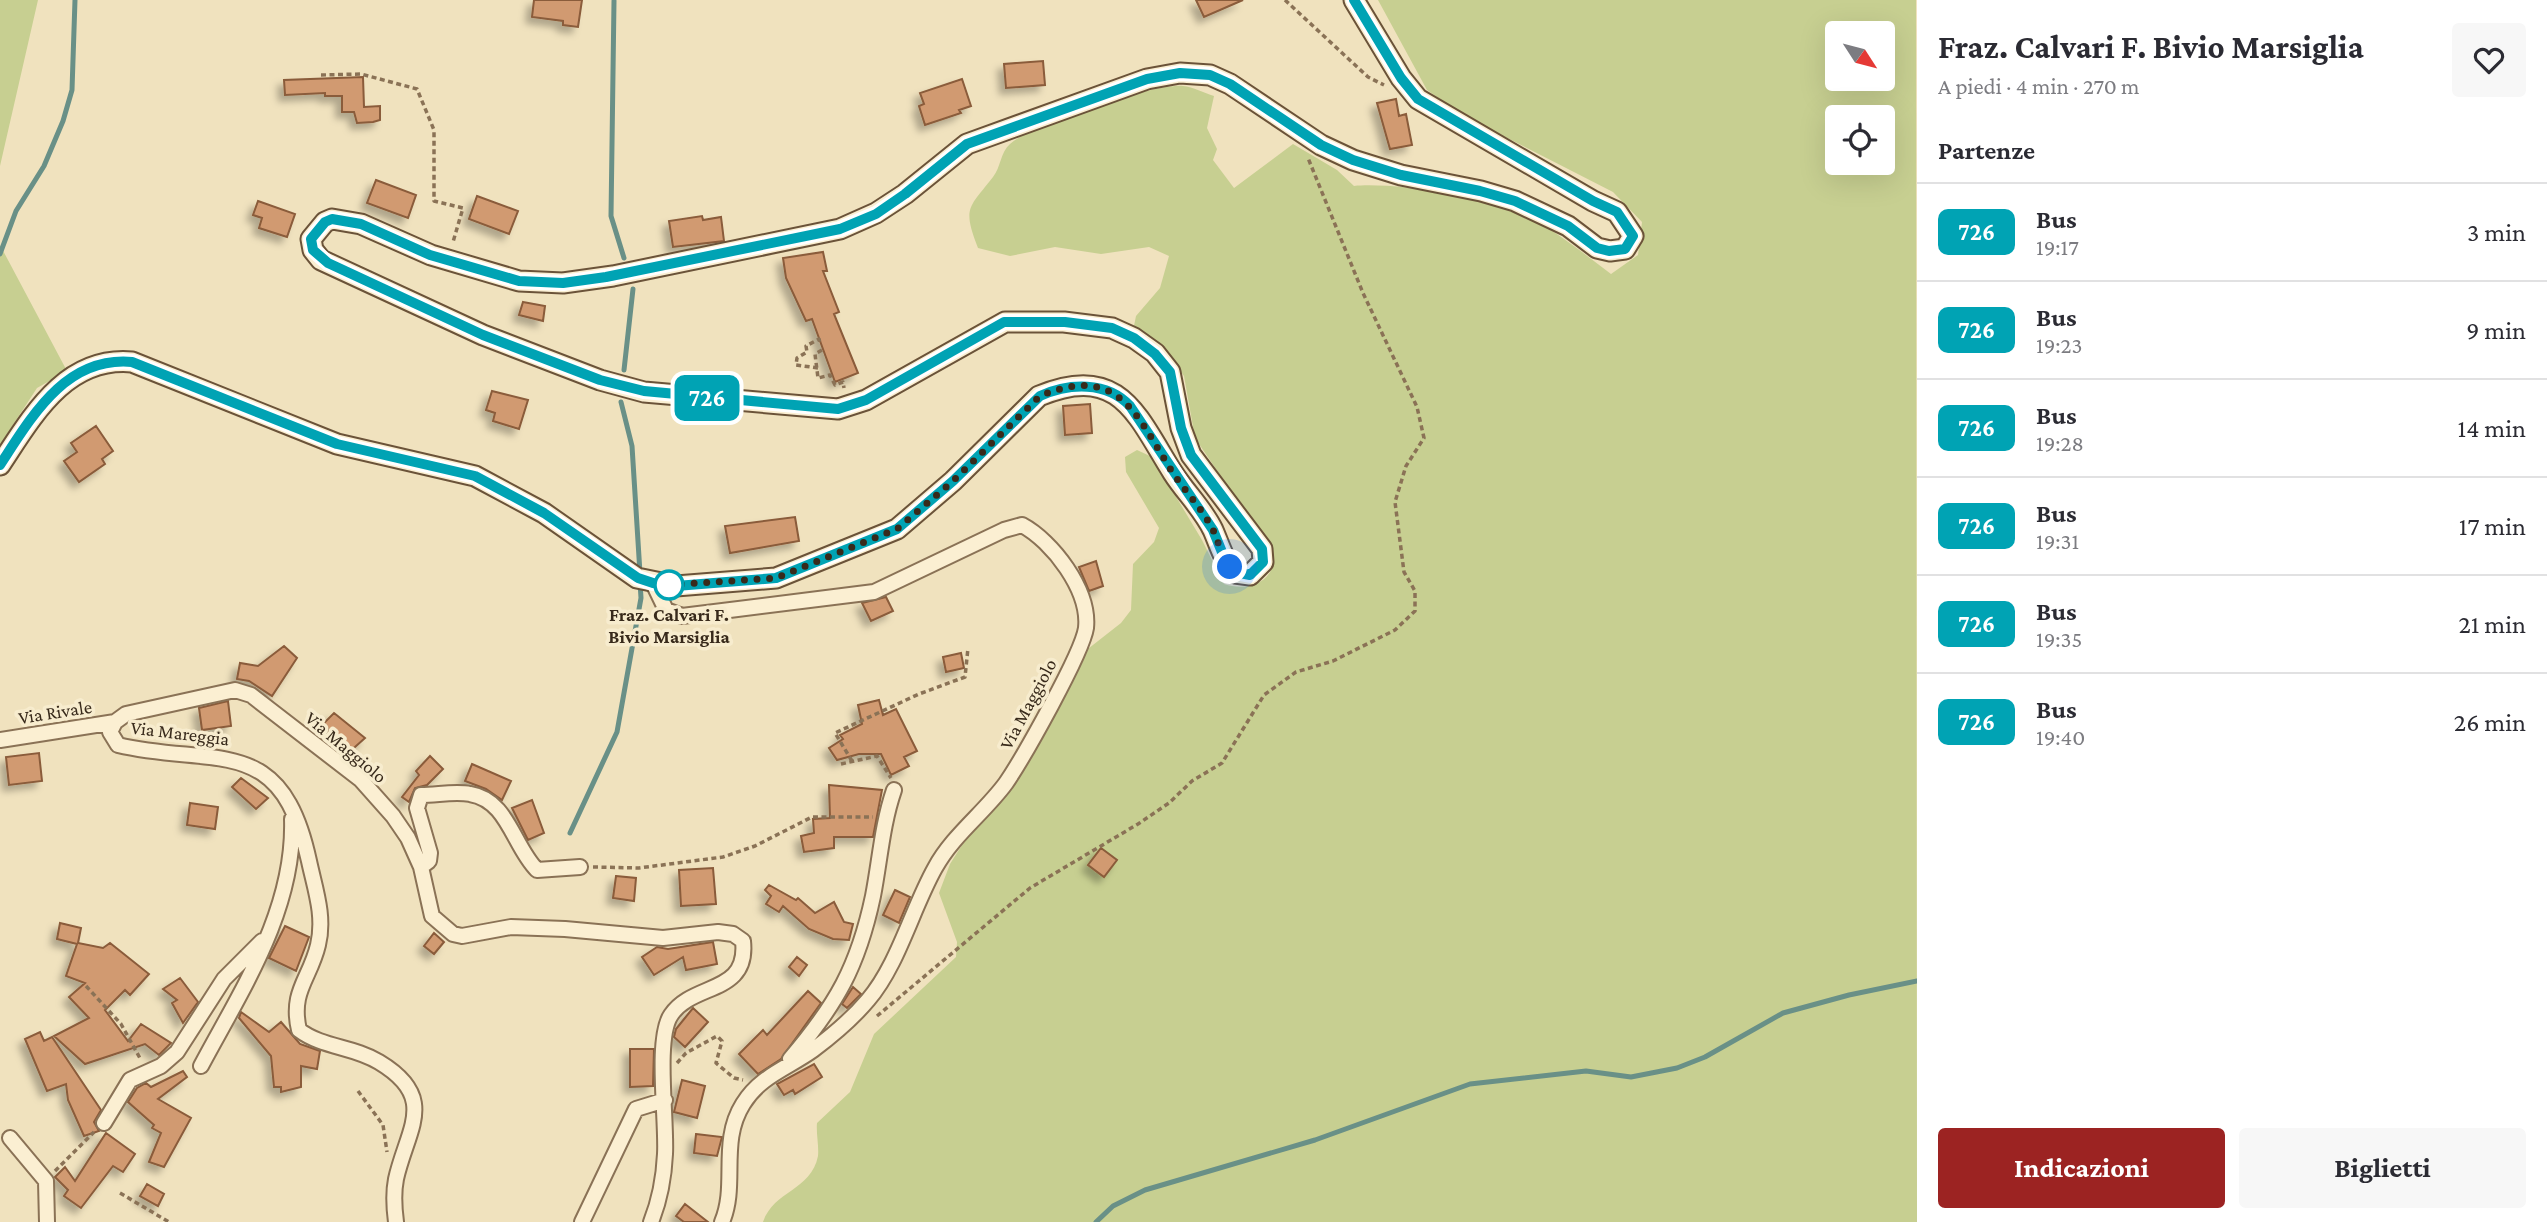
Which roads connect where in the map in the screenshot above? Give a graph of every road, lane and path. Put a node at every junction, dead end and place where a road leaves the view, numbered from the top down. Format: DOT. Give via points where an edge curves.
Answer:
graph roads {
  1 [pos="1285,0"];
  2 [pos="1354,0"];
  3 [pos="321,75"];
  4 [pos="1385,85"];
  5 [pos="1303,132"];
  6 [pos="452,247"];
  7 [pos="820,343"];
  8 [pos="822,350"];
  9 [pos="818,368"];
  10 [pos="844,388"];
  11 [pos="0,465"];
  12 [pos="647,581"];
  13 [pos="968,648"];
  14 [pos="115,722"];
  15 [pos="0,740"];
  16 [pos="852,761"];
  17 [pos="841,764"];
  18 [pos="894,790"];
  19 [pos="292,811"];
  20 [pos="884,818"];
  21 [pos="421,867"];
  22 [pos="580,867"];
  23 [pos="270,933"];
  24 [pos="86,986"];
  25 [pos="871,1020"];
  26 [pos="785,1065"];
  27 [pos="201,1066"];
  28 [pos="146,1072"];
  29 [pos="665,1074"];
  30 [pos="760,1083"];
  31 [pos="358,1091"];
  32 [pos="665,1100"];
  33 [pos="104,1123"];
  34 [pos="9,1138"];
  35 [pos="396,1177"];
  36 [pos="46,1181"];
  37 [pos="120,1193"];
  38 [pos="47,1222"];
  39 [pos="169,1222"];
  40 [pos="396,1222"];
  41 [pos="582,1222"];
  42 [pos="651,1222"];
  43 [pos="722,1222"];
  1 -- 4 [label="path" via="1368,77"];
  2 -- 5 [label="main road" via="1418,99 1617,212 1633,236 1625,249 1597,248 1568,226 1524,205 1353,160"];
  3 -- 6 [label="path" via="361,74 417,89 434,130 434,201 463,208"];
  5 -- 12 [label="main road" via="1222,80 1200,74 1167,74 967,144 876,214 840,229 563,283 519,281 430,255 351,222 332,219 319,226 311,245 328,263 483,335 600,380 644,391 838,409 866,400 1004,322 1040,320 1112,328 1134,338 1170,372 1191,455 1259,542 1264,556 1250,575 1235,572 1222,556 1202,512 1130,406 1112,391 1080,387 1040,396 897,529 776,578 676,586"];
  5 -- 25 [label="path" via="1311,168 1392,360 1417,407 1424,438 1406,466 1395,502 1404,572 1415,591 1415,611 1395,630 1333,661 1296,672 1264,695 1222,763 1138,824 1030,888"];
  7 -- 9 [label="path" via="819,339 806,346 807,352 797,358 796,365"];
  8 -- 9 [label="path" via="815,354"];
  9 -- 10 [label="path" via="818,378 830,375 835,385 843,382"];
  11 -- 12 [label="main road" via="46,397 62,384 97,365 132,362 337,444 475,476 544,513"];
  12 -- 26 [label="street, Via Maggiolo" via="666,610 682,617 863,594 1022,525 1041,535 1074,578 1084,610 1086,627 1079,647 1022,756 1005,784 935,869 870,998 811,1051"];
  13 -- 16 [label="path" via="965,677 835,733"];
  14 -- 15 [label="street, Via Rivale"];
  14 -- 19 [label="street, Via Mareggia" via="110,732 118,745 231,758 263,773"];
  14 -- 21 [label="street, Via Maggiolo" via="126,713 235,690 251,695 361,780 393,816"];
  16 -- 17 [label="path"];
  16 -- 18 [label="path" via="877,756"];
  18 -- 20 [label="street"];
  19 -- 23 [label="street" via="292,855"];
  19 -- 35 [label="street, Via Mareggia" via="308,854 321,914 318,946 297,995 299,1030 311,1039 356,1049 380,1063 412,1094 415,1117 410,1143"];
  20 -- 22 [label="path" via="812,817 723,858 639,868"];
  20 -- 26 [label="street" via="873,897 852,969 828,1015"];
  21 -- 22 [label="street" via="430,853 417,808 421,794 470,794 495,805 537,870"];
  21 -- 29 [label="street, Via Maggiolo" via="432,916 453,934 511,927 663,938 718,932 743,941 745,955 737,971 722,986 686,1000 671,1015 663,1034"];
  23 -- 27 [label="street"];
  23 -- 28 [label="street" via="224,979 177,1052"];
  24 -- 28 [label="path" via="121,1024"];
  26 -- 30 [label="street, Via Maggiolo"];
  28 -- 33 [label="street" via="130,1080"];
  29 -- 30 [label="path" via="686,1053 717,1036 722,1041 716,1063 734,1078"];
  29 -- 32 [label="street, Via Maggiolo"];
  30 -- 43 [label="street, Via Maggiolo" via="731,1128"];
  31 -- 35 [label="path" via="383,1125"];
  32 -- 41 [label="street" via="636,1109"];
  32 -- 42 [label="street, Via Maggiolo" via="665,1155"];
  33 -- 36 [label="path"];
  34 -- 36 [label="street"];
  35 -- 40 [label="street, Via Mareggia"];
  36 -- 38 [label="street"];
  37 -- 39 [label="path"];
}
